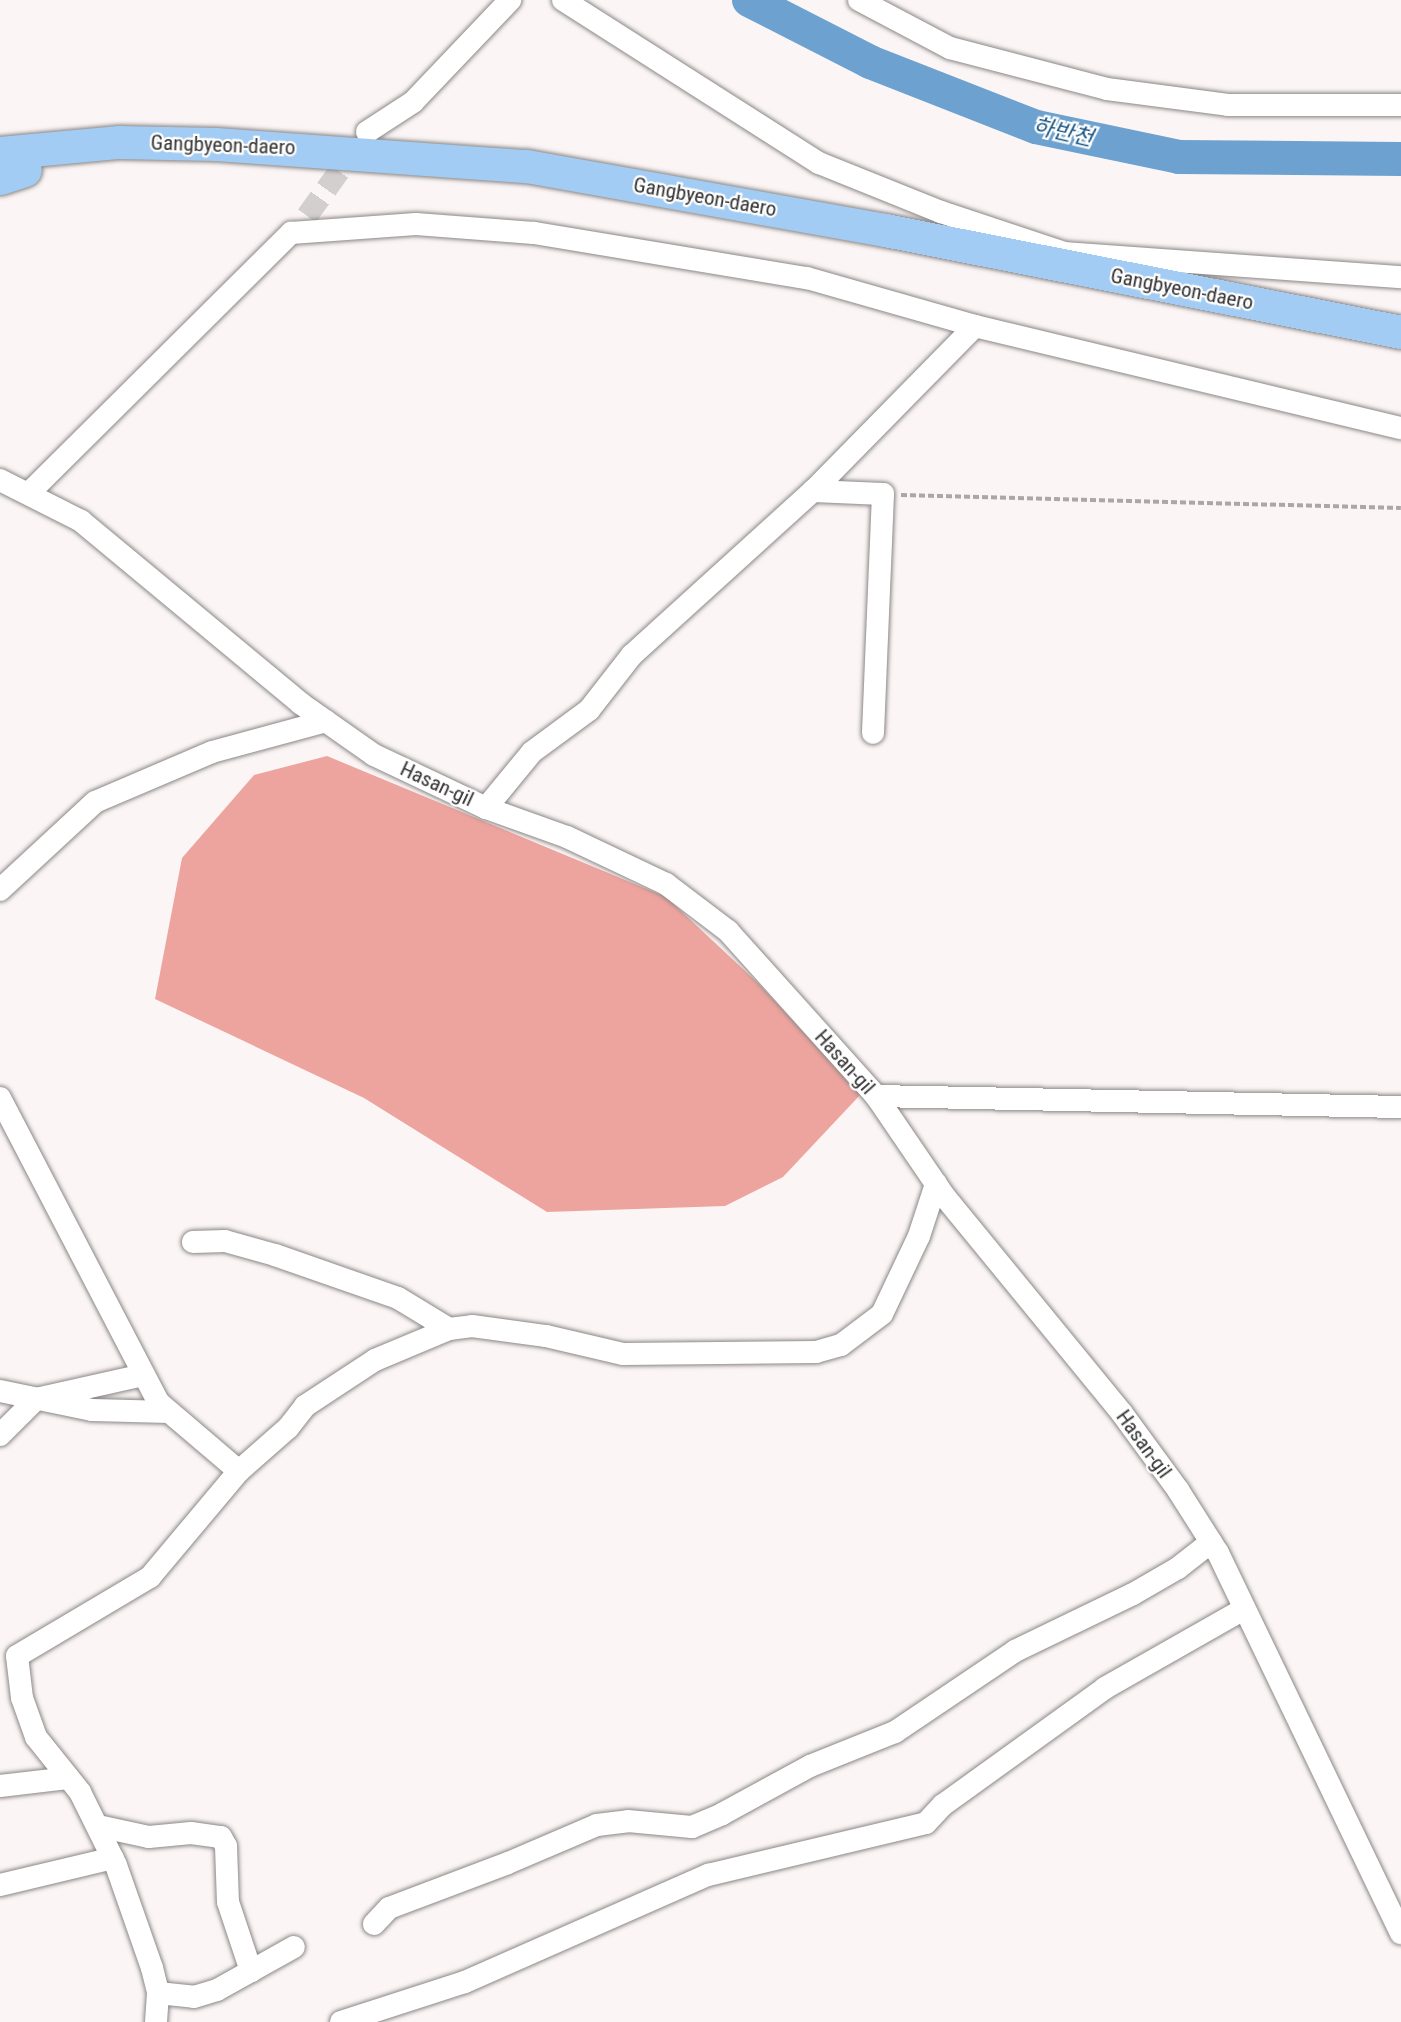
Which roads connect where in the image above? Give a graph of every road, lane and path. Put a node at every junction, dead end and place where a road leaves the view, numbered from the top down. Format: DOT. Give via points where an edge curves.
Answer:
graph roads {
  1 [pos="510,0"];
  2 [pos="563,0"];
  3 [pos="859,0"];
  4 [pos="1401,105"];
  5 [pos="367,132"];
  6 [pos="7,162"];
  7 [pos="307,216"];
  8 [pos="291,233"];
  9 [pos="1401,277"];
  10 [pos="975,326"];
  11 [pos="1401,332"];
  12 [pos="1401,352"];
  13 [pos="1401,428"];
  14 [pos="0,480"];
  15 [pos="813,491"];
  16 [pos="30,492"];
  17 [pos="882,494"];
  18 [pos="1401,508"];
  19 [pos="326,721"];
  20 [pos="873,733"];
  21 [pos="486,808"];
  22 [pos="0,890"];
  23 [pos="876,1096"];
  24 [pos="0,1098"];
  25 [pos="1401,1107"];
  26 [pos="936,1184"];
  27 [pos="193,1242"];
  28 [pos="449,1329"];
  29 [pos="143,1375"];
  30 [pos="0,1391"];
  31 [pos="36,1399"];
  32 [pos="169,1412"];
  33 [pos="0,1435"];
  34 [pos="239,1471"];
  35 [pos="1211,1542"];
  36 [pos="1244,1609"];
  37 [pos="9,1657"];
  38 [pos="68,1778"];
  39 [pos="0,1786"];
  40 [pos="98,1826"];
  41 [pos="113,1858"];
  42 [pos="0,1885"];
  43 [pos="375,1924"];
  44 [pos="1401,1933"];
  45 [pos="294,1947"];
  46 [pos="251,1971"];
  47 [pos="158,1994"];
  48 [pos="156,2022"];
  49 [pos="341,2022"];
  1 -- 5 [label="street" via="413,102"];
  2 -- 9 [label="street" via="819,164 941,212 1064,253"];
  3 -- 4 [label="street" via="950,48 1107,89 1227,105"];
  6 -- 11 [label="highway, Gangbyeon-daero" via="119,142 344,150 526,166 873,228"];
  6 -- 12 [label="highway, Gangbyeon-daero" via="220,166 474,182 647,206 858,243 1276,330"];
  7 -- 8 [label="street"];
  8 -- 10 [label="street" via="416,224 534,234 807,278"];
  8 -- 16 [label="street"];
  10 -- 13 [label="street"];
  10 -- 15 [label="street"];
  14 -- 16 [label="street, Hasan-gil"];
  15 -- 17 [label="street"];
  15 -- 21 [label="street" via="632,655 589,710 532,752"];
  16 -- 19 [label="street, Hasan-gil" via="81,520"];
  17 -- 18 [label="path"];
  17 -- 20 [label="street"];
  19 -- 21 [label="street, Hasan-gil" via="374,755"];
  19 -- 22 [label="street" via="212,752 95,801"];
  21 -- 23 [label="street, Hasan-gil" via="567,837 666,884 728,931"];
  23 -- 25 [label="street"];
  23 -- 26 [label="street, Hasan-gil"];
  24 -- 29 [label="street"];
  26 -- 28 [label="street" via="919,1236 882,1314 842,1345 816,1352 623,1354 505,1330 472,1326"];
  26 -- 35 [label="street, Hasan-gil" via="1121,1412"];
  27 -- 28 [label="street" via="225,1241 275,1255 398,1298"];
  28 -- 34 [label="street" via="375,1360 321,1392"];
  29 -- 31 [label="street"];
  29 -- 32 [label="street"];
  30 -- 31 [label="street"];
  31 -- 32 [label="street" via="92,1410"];
  31 -- 33 [label="street"];
  32 -- 34 [label="street"];
  34 -- 37 [label="street" via="150,1577"];
  35 -- 36 [label="street, Hasan-gil"];
  35 -- 43 [label="street" via="1178,1568 1133,1594 1015,1651 895,1732 810,1766 692,1827 628,1821 597,1825 389,1908"];
  36 -- 44 [label="street, Hasan-gil"];
  36 -- 49 [label="street" via="1105,1688 943,1805 926,1823 708,1875 487,1973"];
  37 -- 38 [label="street" via="36,1737"];
  38 -- 39 [label="street"];
  38 -- 40 [label="street"];
  40 -- 41 [label="street"];
  40 -- 46 [label="street" via="149,1837 191,1833 221,1837 226,1846 228,1902"];
  41 -- 42 [label="street"];
  41 -- 47 [label="street" via="139,1927"];
  45 -- 46 [label="street"];
  46 -- 47 [label="street" via="217,1990 194,1997"];
  47 -- 48 [label="street"];
}
